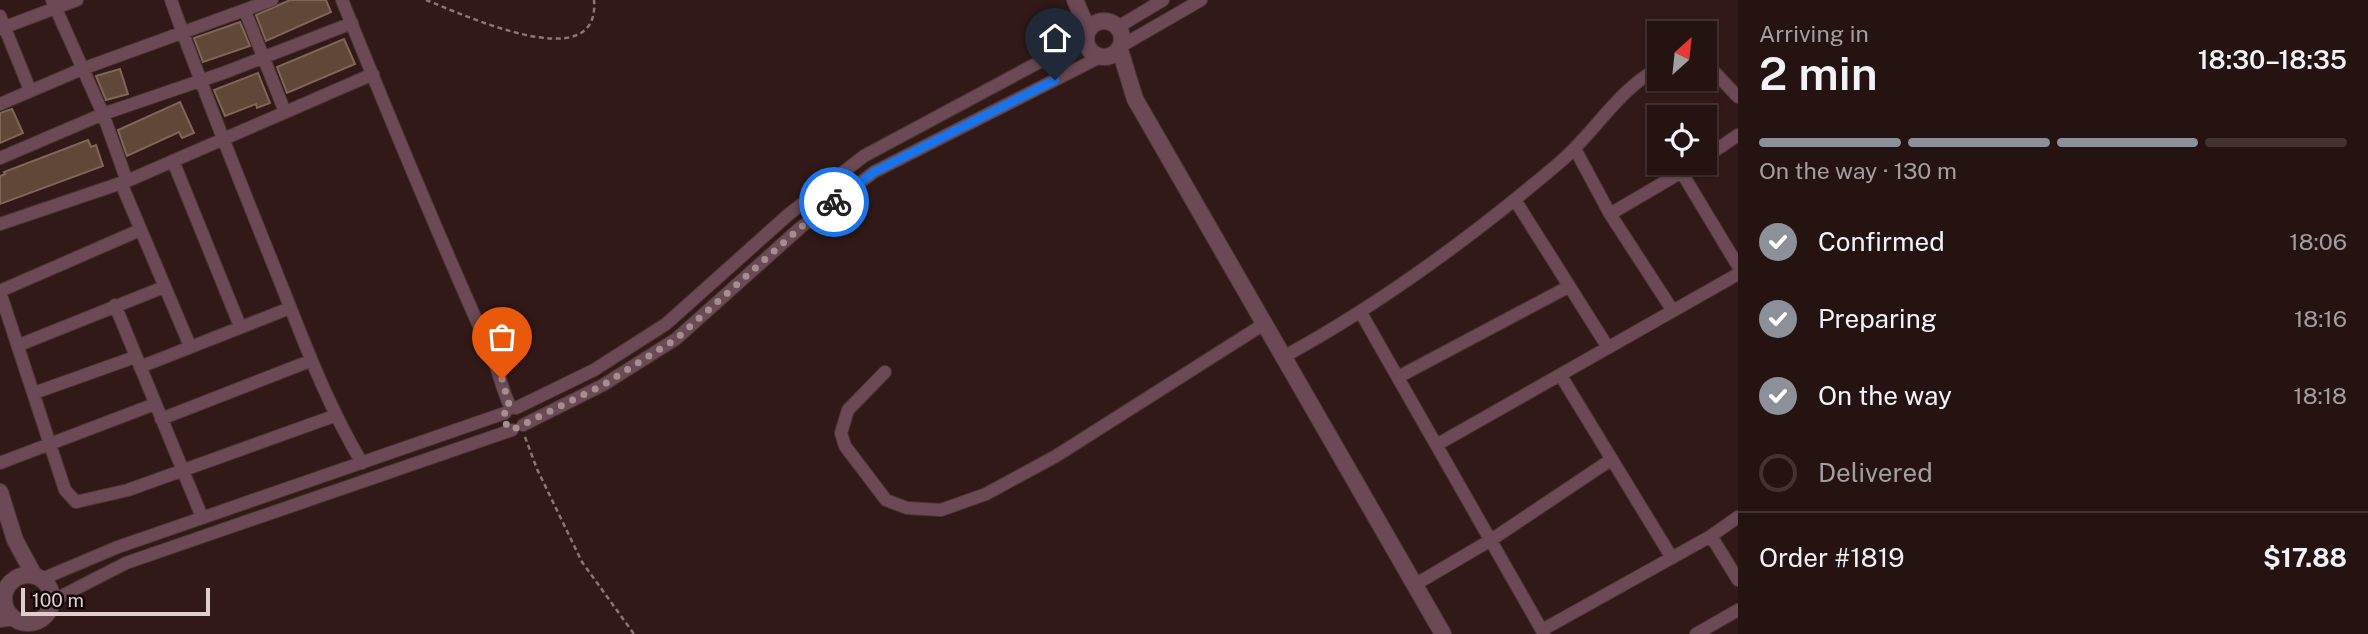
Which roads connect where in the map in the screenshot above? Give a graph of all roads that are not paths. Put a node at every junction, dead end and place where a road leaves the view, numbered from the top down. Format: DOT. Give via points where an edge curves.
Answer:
graph roads {
  1 [pos="77,0"];
  2 [pos="171,0"];
  3 [pos="272,0"];
  4 [pos="342,0"];
  5 [pos="1075,0"];
  6 [pos="1085,0"];
  7 [pos="1164,0"];
  8 [pos="1201,0"];
  9 [pos="54,4"];
  10 [pos="245,10"];
  11 [pos="352,23"];
  12 [pos="1,24"];
  13 [pos="1112,24"];
  14 [pos="183,34"];
  15 [pos="1087,34"];
  16 [pos="1112,52"];
  17 [pos="264,58"];
  18 [pos="82,69"];
  19 [pos="373,74"];
  20 [pos="1717,75"];
  21 [pos="1647,76"];
  22 [pos="200,81"];
  23 [pos="30,90"];
  24 [pos="1738,97"];
  25 [pos="0,104"];
  26 [pos="285,112"];
  27 [pos="103,114"];
  28 [pos="1738,135"];
  29 [pos="224,140"];
  30 [pos="1575,149"];
  31 [pos="1717,149"];
  32 [pos="0,158"];
  33 [pos="173,162"];
  34 [pos="1678,175"];
  35 [pos="1683,175"];
  36 [pos="124,182"];
  37 [pos="1515,200"];
  38 [pos="1610,214"];
  39 [pos="0,225"];
  40 [pos="140,230"];
  41 [pos="1738,266"];
  42 [pos="1738,274"];
  43 [pos="164,287"];
  44 [pos="1569,287"];
  45 [pos="0,291"];
  46 [pos="115,305"];
  47 [pos="290,309"];
  48 [pos="1672,312"];
  49 [pos="1361,313"];
  50 [pos="1265,324"];
  51 [pos="240,326"];
  52 [pos="19,345"];
  53 [pos="190,346"];
  54 [pos="1608,346"];
  55 [pos="1285,356"];
  56 [pos="310,361"];
  57 [pos="138,362"];
  58 [pos="885,372"];
  59 [pos="1399,376"];
  60 [pos="1561,376"];
  61 [pos="34,393"];
  62 [pos="155,404"];
  63 [pos="510,410"];
  64 [pos="334,416"];
  65 [pos="161,419"];
  66 [pos="518,428"];
  67 [pos="51,444"];
  68 [pos="1438,444"];
  69 [pos="1612,459"];
  70 [pos="0,463"];
  71 [pos="362,463"];
  72 [pos="184,471"];
  73 [pos="1,496"];
  74 [pos="202,517"];
  75 [pos="1738,517"];
  76 [pos="1710,537"];
  77 [pos="15,540"];
  78 [pos="1491,540"];
  79 [pos="1672,558"];
  80 [pos="15,577"];
  81 [pos="38,577"];
  82 [pos="1738,580"];
  83 [pos="1416,584"];
  84 [pos="1,598"];
  85 [pos="52,601"];
  86 [pos="1738,610"];
  87 [pos="15,624"];
  88 [pos="44,626"];
  89 [pos="1543,632"];
  90 [pos="1443,634"];
  91 [pos="1696,634"];
  1 -- 9 [label="street"];
  2 -- 14 [label="street"];
  3 -- 10 [label="street"];
  4 -- 11 [label="street"];
  5 -- 15 [label="street"];
  6 -- 13 [label="street"];
  7 -- 13 [label="street"];
  8 -- 16 [label="street"];
  9 -- 12 [label="street"];
  9 -- 18 [label="street"];
  10 -- 14 [label="street"];
  10 -- 17 [label="street"];
  11 -- 17 [label="street"];
  11 -- 19 [label="street"];
  12 -- 23 [label="street"];
  13 -- 15 [label="street" via="1099,22"];
  13 -- 16 [label="street"];
  14 -- 18 [label="street"];
  14 -- 22 [label="street"];
  15 -- 16 [label="street" via="1090,50"];
  15 -- 63 [label="street" via="864,156 789,214 666,324 594,370"];
  16 -- 50 [label="street"];
  16 -- 66 [label="street" via="874,172 800,228 676,339 603,385"];
  17 -- 22 [label="street"];
  17 -- 26 [label="street"];
  18 -- 23 [label="street"];
  18 -- 27 [label="street"];
  19 -- 26 [label="street"];
  19 -- 63 [label="street"];
  20 -- 24 [label="street"];
  21 -- 30 [label="street" via="1632,86"];
  22 -- 27 [label="street"];
  22 -- 29 [label="street"];
  23 -- 25 [label="street"];
  26 -- 29 [label="street"];
  27 -- 32 [label="street"];
  27 -- 36 [label="street"];
  28 -- 31 [label="street"];
  29 -- 33 [label="street"];
  29 -- 47 [label="street"];
  30 -- 37 [label="street"];
  30 -- 38 [label="street"];
  33 -- 36 [label="street"];
  33 -- 51 [label="street"];
  34 -- 38 [label="street"];
  35 -- 41 [label="street"];
  36 -- 39 [label="street"];
  36 -- 40 [label="street"];
  37 -- 44 [label="street"];
  37 -- 49 [label="street"];
  38 -- 48 [label="street"];
  40 -- 43 [label="street"];
  40 -- 45 [label="street"];
  42 -- 48 [label="street"];
  43 -- 46 [label="street"];
  43 -- 53 [label="street"];
  44 -- 54 [label="street"];
  44 -- 59 [label="street"];
  45 -- 52 [label="street"];
  46 -- 52 [label="street"];
  46 -- 57 [label="street"];
  47 -- 51 [label="street"];
  47 -- 56 [label="street"];
  48 -- 54 [label="street"];
  49 -- 55 [label="street"];
  49 -- 59 [label="street"];
  50 -- 55 [label="street"];
  50 -- 58 [label="street" via="1044,462 986,494 941,510 907,508 886,500 845,446 841,433 848,410"];
  51 -- 53 [label="street"];
  52 -- 61 [label="street"];
  53 -- 57 [label="street"];
  54 -- 60 [label="street"];
  55 -- 83 [label="street"];
  56 -- 64 [label="street"];
  56 -- 65 [label="street"];
  57 -- 61 [label="street"];
  57 -- 62 [label="street"];
  59 -- 68 [label="street"];
  60 -- 68 [label="street"];
  60 -- 69 [label="street"];
  61 -- 67 [label="street"];
  62 -- 65 [label="street"];
  62 -- 67 [label="street"];
  63 -- 66 [label="street" via="523,413"];
  63 -- 66 [label="street" via="503,421"];
  63 -- 71 [label="street"];
  64 -- 71 [label="street"];
  64 -- 72 [label="street"];
  65 -- 72 [label="street"];
  66 -- 85 [label="street" via="126,563"];
  67 -- 70 [label="street"];
  67 -- 72 [label="street" via="67,494 76,502"];
  68 -- 78 [label="street"];
  69 -- 78 [label="street"];
  69 -- 79 [label="street"];
  71 -- 74 [label="street"];
  72 -- 74 [label="street"];
  73 -- 77 [label="street"];
  74 -- 81 [label="street"];
  75 -- 76 [label="street"];
  76 -- 79 [label="street"];
  76 -- 82 [label="street"];
  77 -- 80 [label="street"];
  77 -- 81 [label="street"];
  78 -- 83 [label="street"];
  78 -- 89 [label="street"];
  79 -- 89 [label="street"];
  80 -- 81 [label="street"];
  80 -- 84 [label="street"];
  81 -- 85 [label="street"];
  83 -- 90 [label="street"];
  84 -- 87 [label="street"];
  85 -- 88 [label="street"];
  86 -- 91 [label="street"];
  87 -- 88 [label="street"];
}
